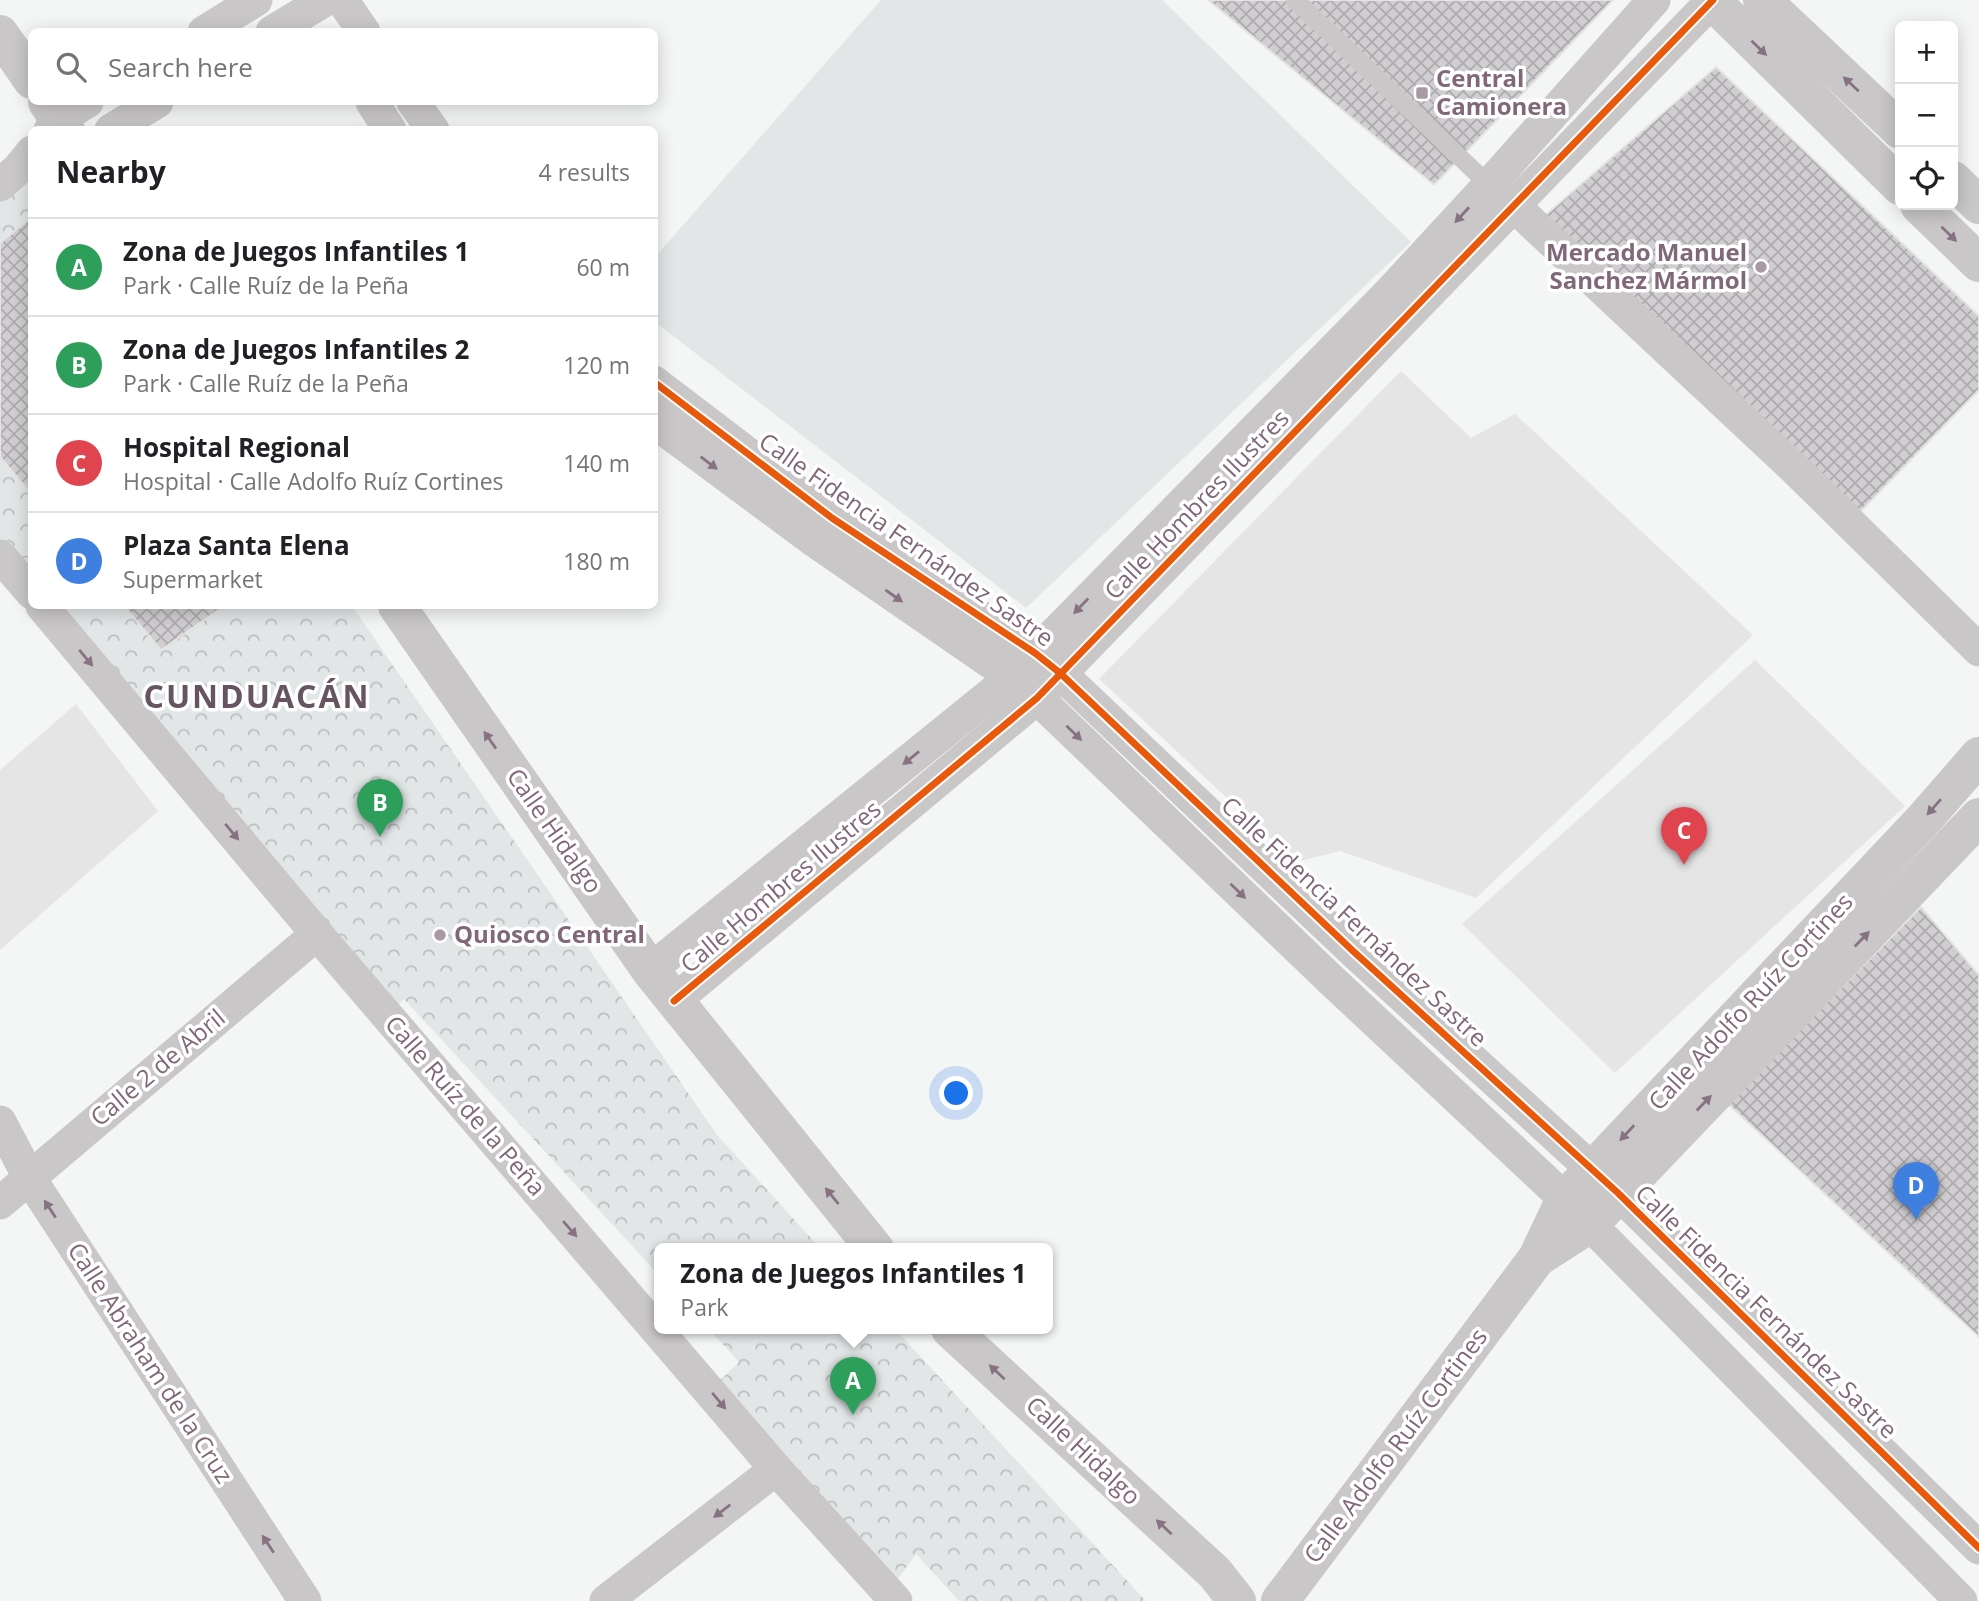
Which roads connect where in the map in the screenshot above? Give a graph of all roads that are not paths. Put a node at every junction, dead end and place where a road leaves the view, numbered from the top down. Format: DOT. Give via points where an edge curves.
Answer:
graph roads {
  1 [pos="256,0"];
  2 [pos="1295,0"];
  3 [pos="1654,0"];
  4 [pos="1712,0"];
  5 [pos="1762,0"];
  6 [pos="323,8"];
  7 [pos="210,28"];
  8 [pos="280,28"];
  9 [pos="357,28"];
  10 [pos="0,34"];
  11 [pos="1595,67"];
  12 [pos="28,74"];
  13 [pos="1622,95"];
  14 [pos="152,105"];
  15 [pos="374,105"];
  16 [pos="415,105"];
  17 [pos="118,126"];
  18 [pos="387,126"];
  19 [pos="430,126"];
  20 [pos="1895,126"];
  21 [pos="1528,142"];
  22 [pos="1554,165"];
  23 [pos="1895,181"];
  24 [pos="1958,185"];
  25 [pos="1502,196"];
  26 [pos="1979,205"];
  27 [pos="1924,210"];
  28 [pos="1979,263"];
  29 [pos="658,385"];
  30 [pos="658,425"];
  31 [pos="0,556"];
  32 [pos="28,588"];
  33 [pos="45,609"];
  34 [pos="399,609"];
  35 [pos="1979,650"];
  36 [pos="1048,663"];
  37 [pos="1012,677"];
  38 [pos="1037,698"];
  39 [pos="1979,756"];
  40 [pos="1979,817"];
  41 [pos="317,934"];
  42 [pos="1353,951"];
  43 [pos="650,970"];
  44 [pos="1329,978"];
  45 [pos="674,1001"];
  46 [pos="1410,1002"];
  47 [pos="1383,1028"];
  48 [pos="0,1122"];
  49 [pos="29,1177"];
  50 [pos="1605,1182"];
  51 [pos="0,1203"];
  52 [pos="1577,1212"];
  53 [pos="870,1243"];
  54 [pos="1735,1308"];
  55 [pos="654,1327"];
  56 [pos="660,1334"];
  57 [pos="955,1334"];
  58 [pos="1703,1339"];
  59 [pos="776,1469"];
  60 [pos="1979,1548"];
  61 [pos="1226,1587"];
  62 [pos="305,1601"];
  63 [pos="606,1601"];
  64 [pos="896,1601"];
  65 [pos="1268,1601"];
  66 [pos="1280,1601"];
  67 [pos="1961,1601"];
  1 -- 7 [label="street"];
  2 -- 25 [label="lane"];
  3 -- 11 [label="street, Calle Hombres Ilustres"];
  4 -- 13 [label="street, Calle Hombres Ilustres"];
  4 -- 23 [label="street, one-way"];
  20 -- 5 [label="street, one-way"];
  6 -- 8 [label="street"];
  6 -- 9 [label="street"];
  10 -- 12 [label="street"];
  11 -- 13 [label="street"];
  11 -- 21 [label="street, Calle Hombres Ilustres"];
  13 -- 22 [label="street, Calle Hombres Ilustres"];
  14 -- 17 [label="street"];
  15 -- 18 [label="street"];
  16 -- 19 [label="street"];
  21 -- 22 [label="street"];
  21 -- 25 [label="street, Calle Hombres Ilustres"];
  22 -- 25 [label="street, Calle Hombres Ilustres"];
  24 -- 26 [label="street"];
  25 -- 35 [label="street" via="1795,469"];
  25 -- 36 [label="street, Calle Hombres Ilustres"];
  27 -- 28 [label="street, one-way"];
  29 -- 36 [label="street, Calle Fidencia Fernández Sastre" via="832,518"];
  30 -- 37 [label="street, Calle Fidencia Fernández Sastre, one-way" via="816,542"];
  31 -- 32 [label="street"];
  33 -- 41 [label="street, Calle Ruíz de la Peña, one-way"];
  43 -- 34 [label="street, Calle Hidalgo, one-way"];
  36 -- 37 [label="street, Calle Hombres Ilustres"];
  36 -- 38 [label="street, Calle Hombres Ilustres"];
  36 -- 42 [label="street, Calle Fidencia Fernández Sastre"];
  37 -- 38 [label="street, Calle Fidencia Fernández Sastre"];
  37 -- 43 [label="street, Calle Hombres Ilustres, one-way"];
  38 -- 44 [label="street, Calle Fidencia Fernández Sastre, one-way"];
  38 -- 45 [label="street, Calle Hombres Ilustres"];
  39 -- 50 [label="street, Calle Adolfo Ruíz Cortines, one-way"];
  50 -- 40 [label="street, Calle Adolfo Ruíz Cortines, one-way"];
  41 -- 49 [label="street, Calle 2 de Abril"];
  41 -- 55 [label="street, Calle Ruíz de la Peña, one-way"];
  42 -- 44 [label="street"];
  42 -- 46 [label="street, Calle Fidencia Fernández Sastre"];
  43 -- 45 [label="street, Calle Hidalgo"];
  44 -- 47 [label="street, Calle Fidencia Fernández Sastre"];
  53 -- 45 [label="street, Calle Hidalgo, one-way"];
  46 -- 47 [label="street"];
  46 -- 50 [label="street, Calle Fidencia Fernández Sastre"];
  47 -- 52 [label="street, Calle Fidencia Fernández Sastre"];
  48 -- 49 [label="street, Calle Abraham de la Cruz"];
  49 -- 51 [label="street, Calle 2 de Abril"];
  62 -- 49 [label="street, Calle Abraham de la Cruz, one-way"];
  50 -- 52 [label="street, Calle Adolfo Ruíz Cortines"];
  50 -- 54 [label="street, Calle Fidencia Fernández Sastre"];
  52 -- 58 [label="street, Calle Fidencia Fernández Sastre"];
  52 -- 66 [label="street, Calle Adolfo Ruíz Cortines" via="1537,1258"];
  54 -- 58 [label="street"];
  54 -- 60 [label="street, Calle Fidencia Fernández Sastre"];
  56 -- 59 [label="street, Calle Ruíz de la Peña, one-way"];
  61 -- 57 [label="street, Calle Hidalgo, one-way"];
  58 -- 67 [label="street, Calle Fidencia Fernández Sastre"];
  59 -- 63 [label="street, one-way"];
  59 -- 64 [label="street, Calle Ruíz de la Peña"];
  61 -- 65 [label="street, Calle Hidalgo"];
}
